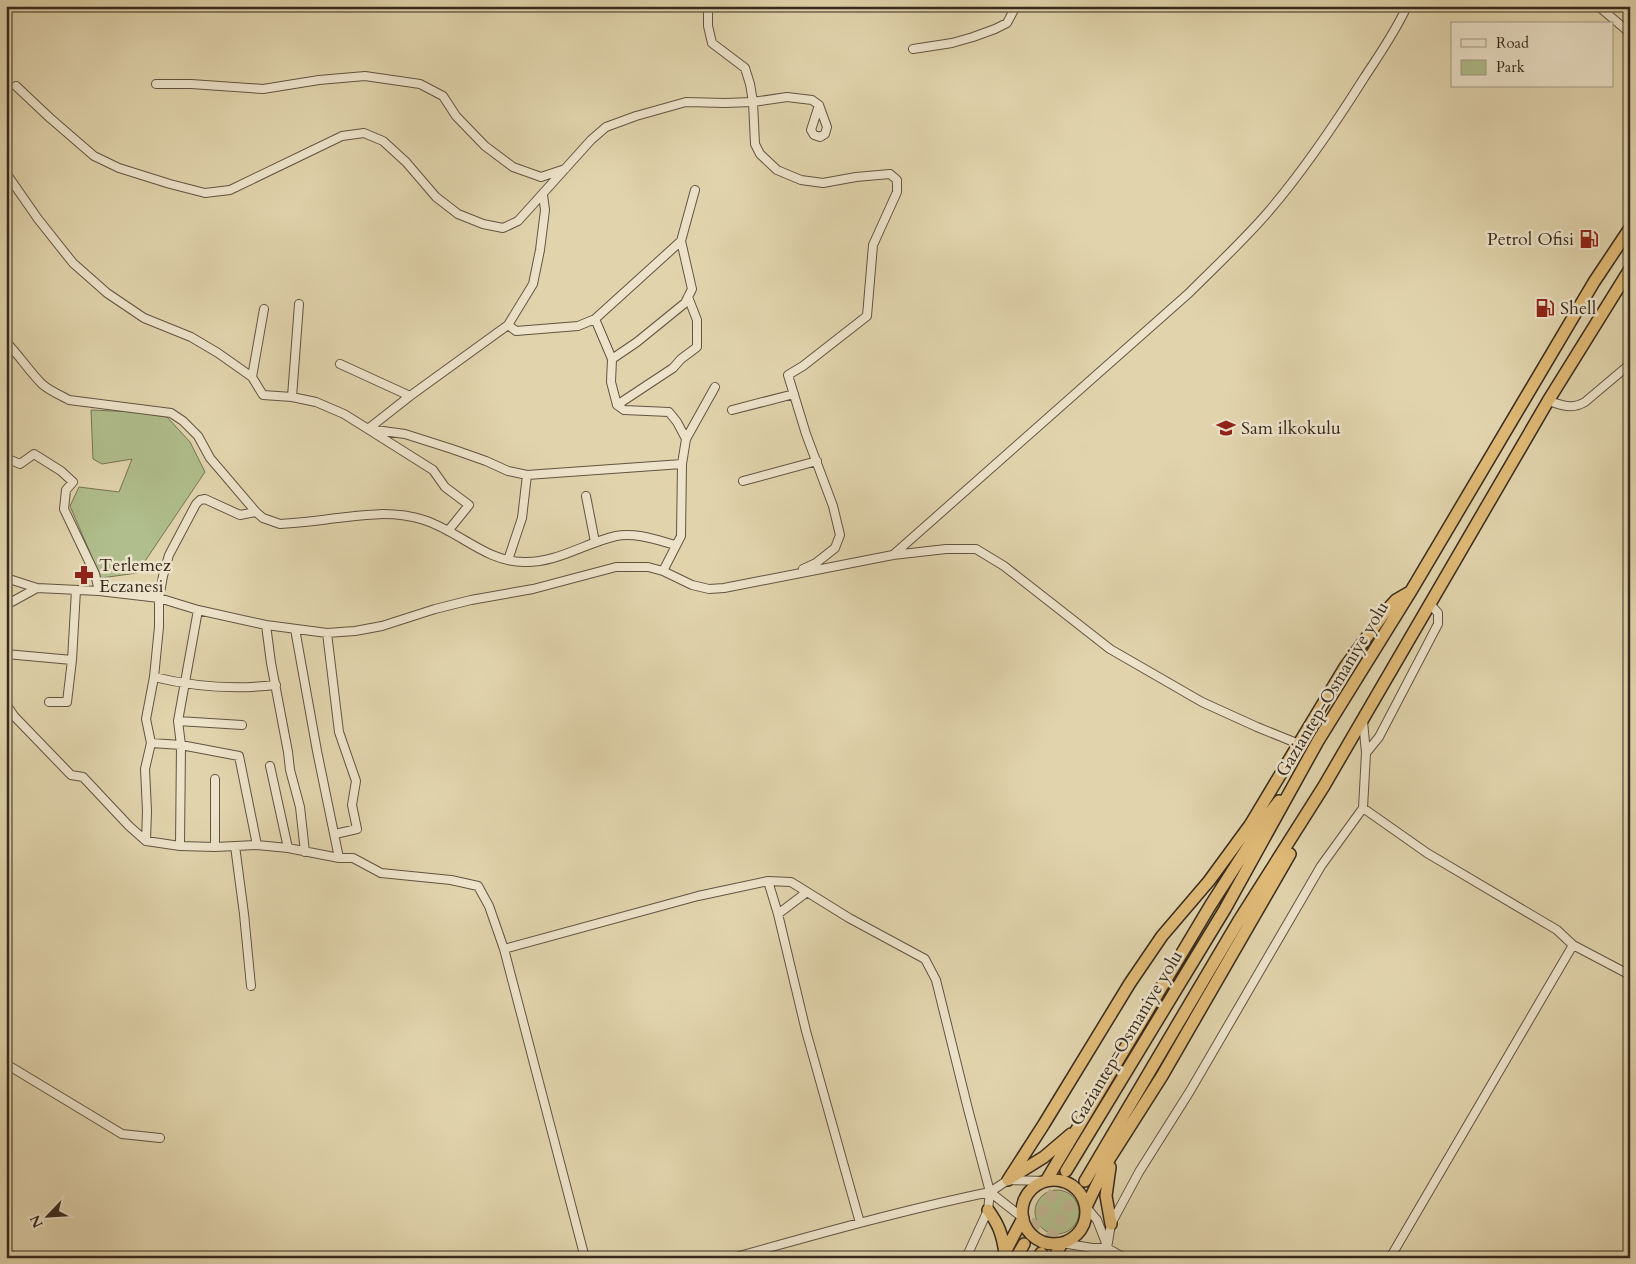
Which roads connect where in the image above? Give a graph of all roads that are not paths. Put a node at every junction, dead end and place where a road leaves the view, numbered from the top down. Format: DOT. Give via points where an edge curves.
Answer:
graph roads {
  1 [pos="708,6"];
  2 [pos="1016,6"];
  3 [pos="1407,6"];
  4 [pos="1598,6"];
  5 [pos="1630,33"];
  6 [pos="913,50"];
  7 [pos="156,84"];
  8 [pos="16,86"];
  9 [pos="753,102"];
  10 [pos="819,105"];
  11 [pos="567,168"];
  12 [pos="6,173"];
  13 [pos="695,190"];
  14 [pos="543,195"];
  15 [pos="1630,228"];
  16 [pos="681,241"];
  17 [pos="1630,269"];
  18 [pos="688,297"];
  19 [pos="299,304"];
  20 [pos="264,309"];
  21 [pos="595,319"];
  22 [pos="508,325"];
  23 [pos="6,342"];
  24 [pos="612,359"];
  25 [pos="340,364"];
  26 [pos="1630,364"];
  27 [pos="252,377"];
  28 [pos="715,387"];
  29 [pos="794,394"];
  30 [pos="410,396"];
  31 [pos="292,398"];
  32 [pos="1548,401"];
  33 [pos="617,405"];
  34 [pos="732,410"];
  35 [pos="368,429"];
  36 [pos="686,439"];
  37 [pos="6,458"];
  38 [pos="817,461"];
  39 [pos="682,464"];
  40 [pos="527,475"];
  41 [pos="743,481"];
  42 [pos="1630,490"];
  43 [pos="586,496"];
  44 [pos="1630,504"];
  45 [pos="256,512"];
  46 [pos="448,531"];
  47 [pos="595,542"];
  48 [pos="675,545"];
  49 [pos="893,555"];
  50 [pos="508,560"];
  51 [pos="663,571"];
  52 [pos="790,576"];
  53 [pos="6,578"];
  54 [pos="37,588"];
  55 [pos="76,590"];
  56 [pos="99,591"];
  57 [pos="1411,591"];
  58 [pos="159,598"];
  59 [pos="6,604"];
  60 [pos="1430,604"];
  61 [pos="198,610"];
  62 [pos="266,625"];
  63 [pos="295,629"];
  64 [pos="327,633"];
  65 [pos="6,654"];
  66 [pos="72,660"];
  67 [pos="154,677"];
  68 [pos="184,684"];
  69 [pos="276,685"];
  70 [pos="49,702"];
  71 [pos="6,704"];
  72 [pos="178,721"];
  73 [pos="1363,721"];
  74 [pos="242,725"];
  75 [pos="151,743"];
  76 [pos="1299,744"];
  77 [pos="181,745"];
  78 [pos="1366,753"];
  79 [pos="270,766"];
  80 [pos="1298,778"];
  81 [pos="215,780"];
  82 [pos="1324,786"];
  83 [pos="1363,808"];
  84 [pos="335,834"];
  85 [pos="146,841"];
  86 [pos="257,845"];
  87 [pos="180,846"];
  88 [pos="235,846"];
  89 [pos="216,847"];
  90 [pos="288,848"];
  91 [pos="305,852"];
  92 [pos="340,858"];
  93 [pos="768,881"];
  94 [pos="807,892"];
  95 [pos="778,914"];
  96 [pos="1573,944"];
  97 [pos="504,949"];
  98 [pos="1630,975"];
  99 [pos="251,986"];
  100 [pos="6,1064"];
  101 [pos="1078,1127"];
  102 [pos="160,1138"];
  103 [pos="1112,1155"];
  104 [pos="1066,1171"];
  105 [pos="1008,1180"];
  106 [pos="1046,1181"];
  107 [pos="1084,1181"];
  108 [pos="990,1192"];
  109 [pos="1086,1207"];
  110 [pos="988,1210"];
  111 [pos="1023,1218"];
  112 [pos="860,1222"];
  113 [pos="1111,1224"];
  114 [pos="1062,1243"];
  115 [pos="1024,1244"];
  116 [pos="1107,1248"];
  117 [pos="1003,1255"];
  118 [pos="585,1258"];
  119 [pos="732,1258"];
  120 [pos="966,1258"];
  121 [pos="1016,1258"];
  122 [pos="1054,1258"];
  123 [pos="1093,1258"];
  124 [pos="1125,1258"];
  125 [pos="1390,1258"];
  1 -- 9 [label="street" via="712,43 745,68"];
  2 -- 6 [label="street" via="1007,23 973,37"];
  3 -- 49 [label="street" via="1312,156 1269,211 1230,253"];
  4 -- 5 [label="street"];
  7 -- 11 [label="street" via="263,89 365,76 420,84 443,96 456,116 485,146 513,167 541,177"];
  8 -- 14 [label="street" via="94,156 119,168 205,192 230,190 342,136 364,133 383,141 406,162 436,198 458,214 483,224 503,228 518,221"];
  9 -- 10 [label="street" via="787,97 812,100"];
  9 -- 11 [label="street" via="686,102 636,116 606,127"];
  9 -- 29 [label="street" via="755,144 760,154 777,170 801,180 823,183 890,174 897,180 897,192 873,245 867,316 788,375"];
  11 -- 14 [label="street"];
  12 -- 27 [label="street" via="73,263 107,293 144,318 191,337"];
  13 -- 16 [label="street"];
  14 -- 22 [label="street" via="545,210 533,284"];
  15 -- 57 [label="highway, Gaziantep-Osmaniye yolu" via="1594,282"];
  16 -- 18 [label="street" via="692,289"];
  16 -- 21 [label="street"];
  17 -- 32 [label="highway, Gaziantep-Osmaniye yolu"];
  18 -- 24 [label="street" via="685,303"];
  18 -- 33 [label="street" via="697,320 696,347 673,368"];
  19 -- 31 [label="street"];
  20 -- 27 [label="street"];
  21 -- 22 [label="street" via="578,326 516,331"];
  21 -- 24 [label="street"];
  22 -- 30 [label="street"];
  23 -- 45 [label="street" via="42,384 69,400 171,413 183,421"];
  24 -- 33 [label="street"];
  25 -- 30 [label="street"];
  26 -- 32 [label="street" via="1577,407"];
  27 -- 31 [label="street" via="263,395"];
  28 -- 36 [label="street"];
  29 -- 34 [label="street"];
  29 -- 38 [label="street"];
  30 -- 35 [label="street"];
  31 -- 35 [label="street" via="316,402"];
  32 -- 60 [label="highway, Gaziantep-Osmaniye yolu"];
  33 -- 36 [label="street" via="624,410 669,412"];
  35 -- 40 [label="street" via="414,437"];
  35 -- 46 [label="street" via="433,470 445,487 469,505"];
  36 -- 39 [label="street"];
  37 -- 56 [label="street" via="20,464 34,454 73,482 66,490 64,509 95,574"];
  38 -- 41 [label="street"];
  38 -- 52 [label="street" via="840,535 835,548 816,564"];
  39 -- 40 [label="street"];
  39 -- 48 [label="street" via="680,536"];
  40 -- 50 [label="street" via="522,518"];
  42 -- 44 [label="street"];
  43 -- 47 [label="street"];
  45 -- 46 [label="street" via="280,524 393,514 424,520"];
  45 -- 58 [label="street" via="240,515 205,499 200,500 169,554"];
  46 -- 50 [label="street" via="497,558"];
  47 -- 48 [label="street" via="629,536"];
  47 -- 50 [label="street" via="556,558 525,562"];
  48 -- 51 [label="street"];
  49 -- 52 [label="street"];
  49 -- 76 [label="street" via="976,549 1004,566 1110,649 1202,702"];
  51 -- 52 [label="street" via="709,589"];
  51 -- 64 [label="street" via="616,566 533,589 444,606 382,626"];
  53 -- 54 [label="street"];
  54 -- 55 [label="street"];
  54 -- 59 [label="street"];
  55 -- 56 [label="street"];
  55 -- 66 [label="street"];
  56 -- 58 [label="street"];
  57 -- 76 [label="highway" via="1385,612 1345,667"];
  57 -- 80 [label="highway, Gaziantep-Osmaniye yolu"];
  58 -- 61 [label="street"];
  58 -- 67 [label="street"];
  60 -- 73 [label="highway, Gaziantep-Osmaniye yolu"];
  60 -- 78 [label="street" via="1438,613 1438,624 1379,737"];
  61 -- 62 [label="street"];
  61 -- 68 [label="street"];
  62 -- 63 [label="street"];
  62 -- 69 [label="street"];
  63 -- 64 [label="street"];
  63 -- 84 [label="street"];
  64 -- 84 [label="street" via="339,732 356,781 352,805 357,829"];
  65 -- 66 [label="street"];
  66 -- 70 [label="street" via="67,702"];
  67 -- 68 [label="street"];
  67 -- 75 [label="street" via="146,719"];
  68 -- 69 [label="street" via="246,689"];
  68 -- 72 [label="street"];
  69 -- 91 [label="street" via="290,770 300,808"];
  71 -- 85 [label="street" via="71,775 83,777"];
  72 -- 74 [label="street"];
  72 -- 77 [label="street"];
  73 -- 78 [label="street"];
  73 -- 82 [label="highway, Gaziantep-Osmaniye yolu"];
  75 -- 77 [label="street"];
  75 -- 85 [label="street" via="145,769"];
  76 -- 105 [label="highway" via="1256,817 1209,881 1162,936 1130,983"];
  77 -- 86 [label="street" via="239,756"];
  77 -- 87 [label="street"];
  78 -- 83 [label="street"];
  79 -- 90 [label="street"];
  80 -- 101 [label="highway" via="1269,814 1210,906"];
  80 -- 104 [label="highway, Gaziantep-Osmaniye yolu" via="1224,909"];
  81 -- 89 [label="street"];
  82 -- 103 [label="highway" via="1304,832 1162,1076"];
  82 -- 107 [label="highway, Gaziantep-Osmaniye yolu" via="1238,922"];
  83 -- 96 [label="street" via="1427,853 1557,930"];
  83 -- 113 [label="street" via="1322,866"];
  84 -- 92 [label="street"];
  85 -- 87 [label="street"];
  86 -- 88 [label="street"];
  86 -- 90 [label="street"];
  87 -- 89 [label="street"];
  88 -- 89 [label="street"];
  88 -- 99 [label="street"];
  90 -- 91 [label="street"];
  91 -- 92 [label="street"];
  92 -- 97 [label="street" via="353,858 381,873 478,886 489,906"];
  93 -- 94 [label="street" via="791,882"];
  93 -- 95 [label="street"];
  93 -- 97 [label="street" via="698,896"];
  94 -- 95 [label="street"];
  94 -- 108 [label="street" via="925,959 936,980"];
  95 -- 112 [label="street" via="806,1031"];
  96 -- 98 [label="street"];
  96 -- 125 [label="street"];
  97 -- 118 [label="street"];
  100 -- 102 [label="street" via="122,1134"];
  101 -- 105 [label="highway" via="1044,1157"];
  101 -- 106 [label="highway"];
  103 -- 109 [label="highway"];
  103 -- 113 [label="highway" via="1106,1196"];
  105 -- 106 [label="street"];
  105 -- 108 [label="street"];
  106 -- 109 [label="highway" via="1071,1185 1083,1198"];
  106 -- 111 [label="highway" via="1029,1192 1023,1204"];
  108 -- 110 [label="street"];
  108 -- 111 [label="street"];
  108 -- 112 [label="street"];
  109 -- 114 [label="highway" via="1081,1230"];
  109 -- 116 [label="street" via="1097,1220"];
  110 -- 117 [label="highway" via="1003,1238"];
  110 -- 120 [label="street"];
  111 -- 114 [label="highway" via="1030,1234 1037,1239 1045,1243"];
  111 -- 117 [label="highway"];
  112 -- 119 [label="street"];
  113 -- 116 [label="street"];
  114 -- 116 [label="street"];
  114 -- 122 [label="highway"];
  115 -- 121 [label="highway"];
  116 -- 123 [label="street"];
  116 -- 124 [label="street"];
}
